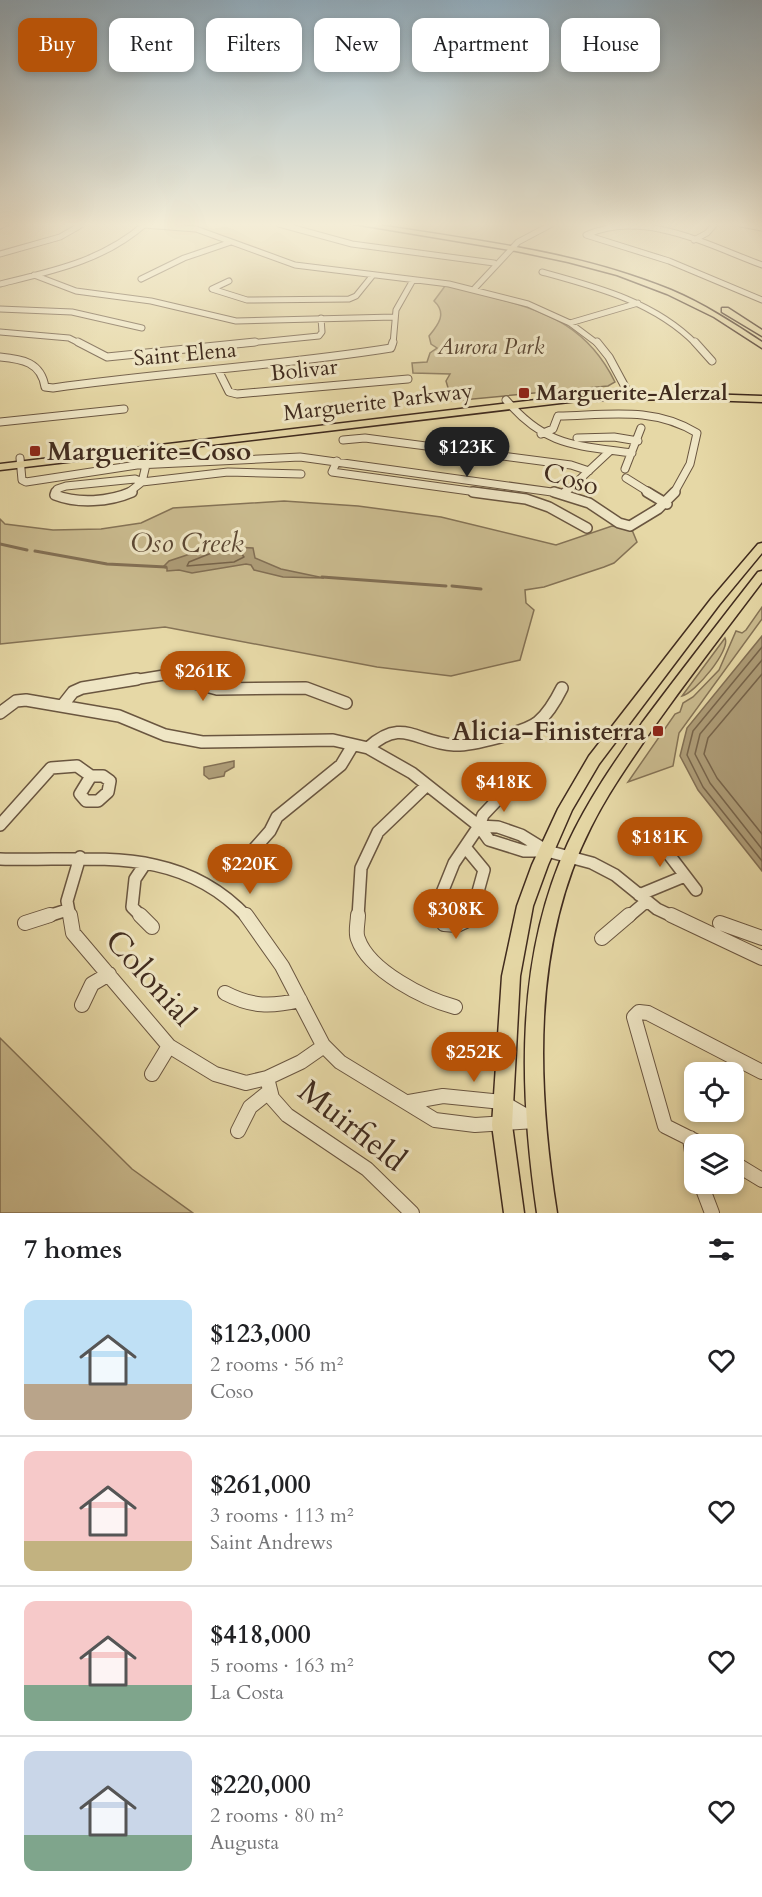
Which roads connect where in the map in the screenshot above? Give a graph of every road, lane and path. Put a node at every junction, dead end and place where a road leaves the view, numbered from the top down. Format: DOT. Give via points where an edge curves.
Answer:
graph roads {
  1 [pos="413,280"];
  2 [pos="45,281"];
  3 [pos="229,281"];
  4 [pos="369,281"];
  5 [pos="418,281"];
  6 [pos="480,281"];
  7 [pos="569,281"];
  8 [pos="640,281"];
  9 [pos="660,281"];
  10 [pos="716,281"];
  11 [pos="475,288"];
  12 [pos="291,292"];
  13 [pos="294,300"];
  14 [pos="762,300"];
  15 [pos="638,303"];
  16 [pos="0,309"];
  17 [pos="394,317"];
  18 [pos="321,318"];
  19 [pos="570,322"];
  20 [pos="142,328"];
  21 [pos="0,332"];
  22 [pos="762,334"];
  23 [pos="762,346"];
  24 [pos="0,357"];
  25 [pos="712,361"];
  26 [pos="218,370"];
  27 [pos="408,379"];
  28 [pos="628,393"];
  29 [pos="762,393"];
  30 [pos="762,399"];
  31 [pos="508,403"];
  32 [pos="123,409"];
  33 [pos="0,422"];
  34 [pos="641,428"];
  35 [pos="541,434"];
  36 [pos="577,438"];
  37 [pos="343,440"];
  38 [pos="638,441"];
  39 [pos="610,451"];
  40 [pos="632,453"];
  41 [pos="0,460"];
  42 [pos="229,460"];
  43 [pos="20,461"];
  44 [pos="338,461"];
  45 [pos="146,465"];
  46 [pos="0,467"];
  47 [pos="589,471"];
  48 [pos="228,472"];
  49 [pos="301,474"];
  50 [pos="141,482"];
  51 [pos="530,488"];
  52 [pos="564,494"];
  53 [pos="526,499"];
  54 [pos="666,504"];
  55 [pos="587,528"];
  56 [pos="762,546"];
  57 [pos="762,573"];
  58 [pos="562,688"];
  59 [pos="346,703"];
  60 [pos="62,706"];
  61 [pos="0,713"];
  62 [pos="353,744"];
  63 [pos="368,748"];
  64 [pos="91,776"];
  65 [pos="426,786"];
  66 [pos="518,789"];
  67 [pos="0,825"];
  68 [pos="479,826"];
  69 [pos="648,828"];
  70 [pos="465,847"];
  71 [pos="547,851"];
  72 [pos="80,857"];
  73 [pos="569,858"];
  74 [pos="0,859"];
  75 [pos="144,864"];
  76 [pos="230,876"];
  77 [pos="685,876"];
  78 [pos="696,890"];
  79 [pos="643,898"];
  80 [pos="67,910"];
  81 [pos="720,923"];
  82 [pos="25,924"];
  83 [pos="152,927"];
  84 [pos="760,937"];
  85 [pos="602,938"];
  86 [pos="747,952"];
  87 [pos="762,958"];
  88 [pos="109,974"];
  89 [pos="225,993"];
  90 [pos="300,1000"];
  91 [pos="82,1005"];
  92 [pos="455,1007"];
  93 [pos="169,1046"];
  94 [pos="324,1046"];
  95 [pos="762,1072"];
  96 [pos="152,1074"];
  97 [pos="269,1084"];
  98 [pos="409,1102"];
  99 [pos="502,1102"];
  100 [pos="535,1121"];
  101 [pos="502,1125"];
  102 [pos="238,1131"];
  103 [pos="684,1135"];
  104 [pos="744,1169"];
  105 [pos="762,1179"];
  106 [pos="705,1194"];
  107 [pos="412,1213"];
  108 [pos="514,1213"];
  109 [pos="547,1213"];
  110 [pos="712,1213"];
  1 -- 17 [label="street" via="398,301"];
  2 -- 18 [label="street" via="61,289 150,300 214,319"];
  3 -- 13 [label="street" via="212,289 247,300"];
  4 -- 13 [label="street" via="356,297 349,299"];
  5 -- 11 [label="street"];
  6 -- 11 [label="street"];
  7 -- 15 [label="street"];
  8 -- 23 [label="main road" via="669,290 729,322"];
  9 -- 22 [label="main road" via="713,304"];
  10 -- 14 [label="street"];
  11 -- 19 [label="street"];
  12 -- 13 [label="street"];
  15 -- 19 [label="street"];
  15 -- 25 [label="street" via="693,338"];
  16 -- 20 [label="street" via="47,308"];
  17 -- 18 [label="street"];
  17 -- 26 [label="street, Saint Elena" via="395,341 391,348"];
  18 -- 21 [label="street" via="319,336 107,357 69,338"];
  19 -- 28 [label="street" via="596,341"];
  24 -- 26 [label="street, Saint Elena" via="38,366 45,375 45,387 53,388"];
  26 -- 27 [label="street, Bolivar" via="229,392 237,394"];
  28 -- 29 [label="main road, Marguerite Parkway"];
  28 -- 30 [label="main road, Marguerite Parkway"];
  28 -- 31 [label="main road, Marguerite Parkway"];
  31 -- 35 [label="street"];
  31 -- 43 [label="main road, Marguerite Parkway"];
  32 -- 33 [label="street"];
  34 -- 38 [label="street"];
  35 -- 39 [label="street" via="569,444"];
  35 -- 54 [label="street" via="553,429 558,416 632,413 676,421 697,433 694,458"];
  36 -- 38 [label="street"];
  37 -- 47 [label="street" via="364,438 444,448 571,465"];
  38 -- 40 [label="street"];
  39 -- 40 [label="street"];
  39 -- 47 [label="street"];
  40 -- 54 [label="street" via="626,473"];
  41 -- 43 [label="main road, Marguerite Parkway"];
  42 -- 44 [label="street, Coso"];
  42 -- 45 [label="street, Coso"];
  42 -- 48 [label="street"];
  43 -- 45 [label="street, Coso" via="22,480 26,482"];
  43 -- 46 [label="main road, Marguerite Parkway"];
  44 -- 51 [label="street, Coso"];
  44 -- 53 [label="street, Coso" via="332,472"];
  45 -- 50 [label="street"];
  47 -- 52 [label="street"];
  48 -- 49 [label="street"];
  48 -- 50 [label="street"];
  50 -- 50 [label="street" via="132,492 98,500 55,495 57,489 66,486 135,479"];
  51 -- 52 [label="street, Coso"];
  51 -- 53 [label="street"];
  52 -- 54 [label="street, Coso" via="630,526"];
  53 -- 55 [label="street, Coso"];
  56 -- 71 [label="main road" via="594,760 565,808"];
  57 -- 73 [label="main road" via="619,768"];
  58 -- 63 [label="street" via="556,702 535,724 455,746 390,731"];
  59 -- 60 [label="street" via="306,688 217,689 164,675 82,688 73,692"];
  60 -- 61 [label="street" via="16,700"];
  60 -- 62 [label="street" via="119,716 165,735 202,742 333,740"];
  62 -- 63 [label="street"];
  62 -- 76 [label="street" via="341,765 277,817 270,831"];
  63 -- 65 [label="street" via="396,762"];
  64 -- 67 [label="street" via="76,766 51,768"];
  65 -- 68 [label="street"];
  65 -- 92 [label="street" via="378,832 361,868 357,938 374,963 398,980 431,1002"];
  66 -- 68 [label="street" via="501,796 483,815"];
  68 -- 70 [label="street"];
  68 -- 71 [label="street" via="489,840 524,851"];
  69 -- 77 [label="street"];
  70 -- 70 [label="street" via="454,862 435,910 444,924 457,925 470,919 484,870"];
  71 -- 73 [label="street"];
  71 -- 99 [label="main road" via="525,906 511,976"];
  72 -- 74 [label="street"];
  72 -- 75 [label="street"];
  72 -- 80 [label="street"];
  73 -- 79 [label="street" via="592,863 615,875"];
  73 -- 100 [label="main road" via="544,944 536,998"];
  75 -- 83 [label="street" via="135,879 132,907"];
  75 -- 90 [label="street" via="204,882 240,906 261,930"];
  77 -- 78 [label="street"];
  77 -- 79 [label="street"];
  79 -- 85 [label="street"];
  79 -- 86 [label="street" via="657,909"];
  80 -- 82 [label="street"];
  80 -- 88 [label="street, Colonial" via="73,933"];
  81 -- 84 [label="street"];
  84 -- 86 [label="street"];
  86 -- 87 [label="street"];
  88 -- 91 [label="street" via="92,984"];
  88 -- 93 [label="street, Colonial"];
  89 -- 90 [label="street" via="249,1006 270,1007"];
  90 -- 94 [label="street"];
  93 -- 96 [label="street"];
  93 -- 97 [label="street, Colonial" via="215,1074 246,1083"];
  94 -- 97 [label="street, Colonial"];
  94 -- 98 [label="street" via="369,1080"];
  95 -- 103 [label="street" via="648,1013 639,1012 634,1017 666,1126"];
  97 -- 102 [label="street" via="242,1115"];
  97 -- 107 [label="street, Muirfield" via="272,1098 287,1115 367,1169"];
  98 -- 99 [label="street" via="443,1096"];
  98 -- 101 [label="street" via="424,1116 439,1121"];
  99 -- 100 [label="street"];
  99 -- 101 [label="main road"];
  100 -- 101 [label="street"];
  100 -- 109 [label="main road"];
  101 -- 108 [label="main road"];
  104 -- 105 [label="street"];
  106 -- 110 [label="street"];
}
